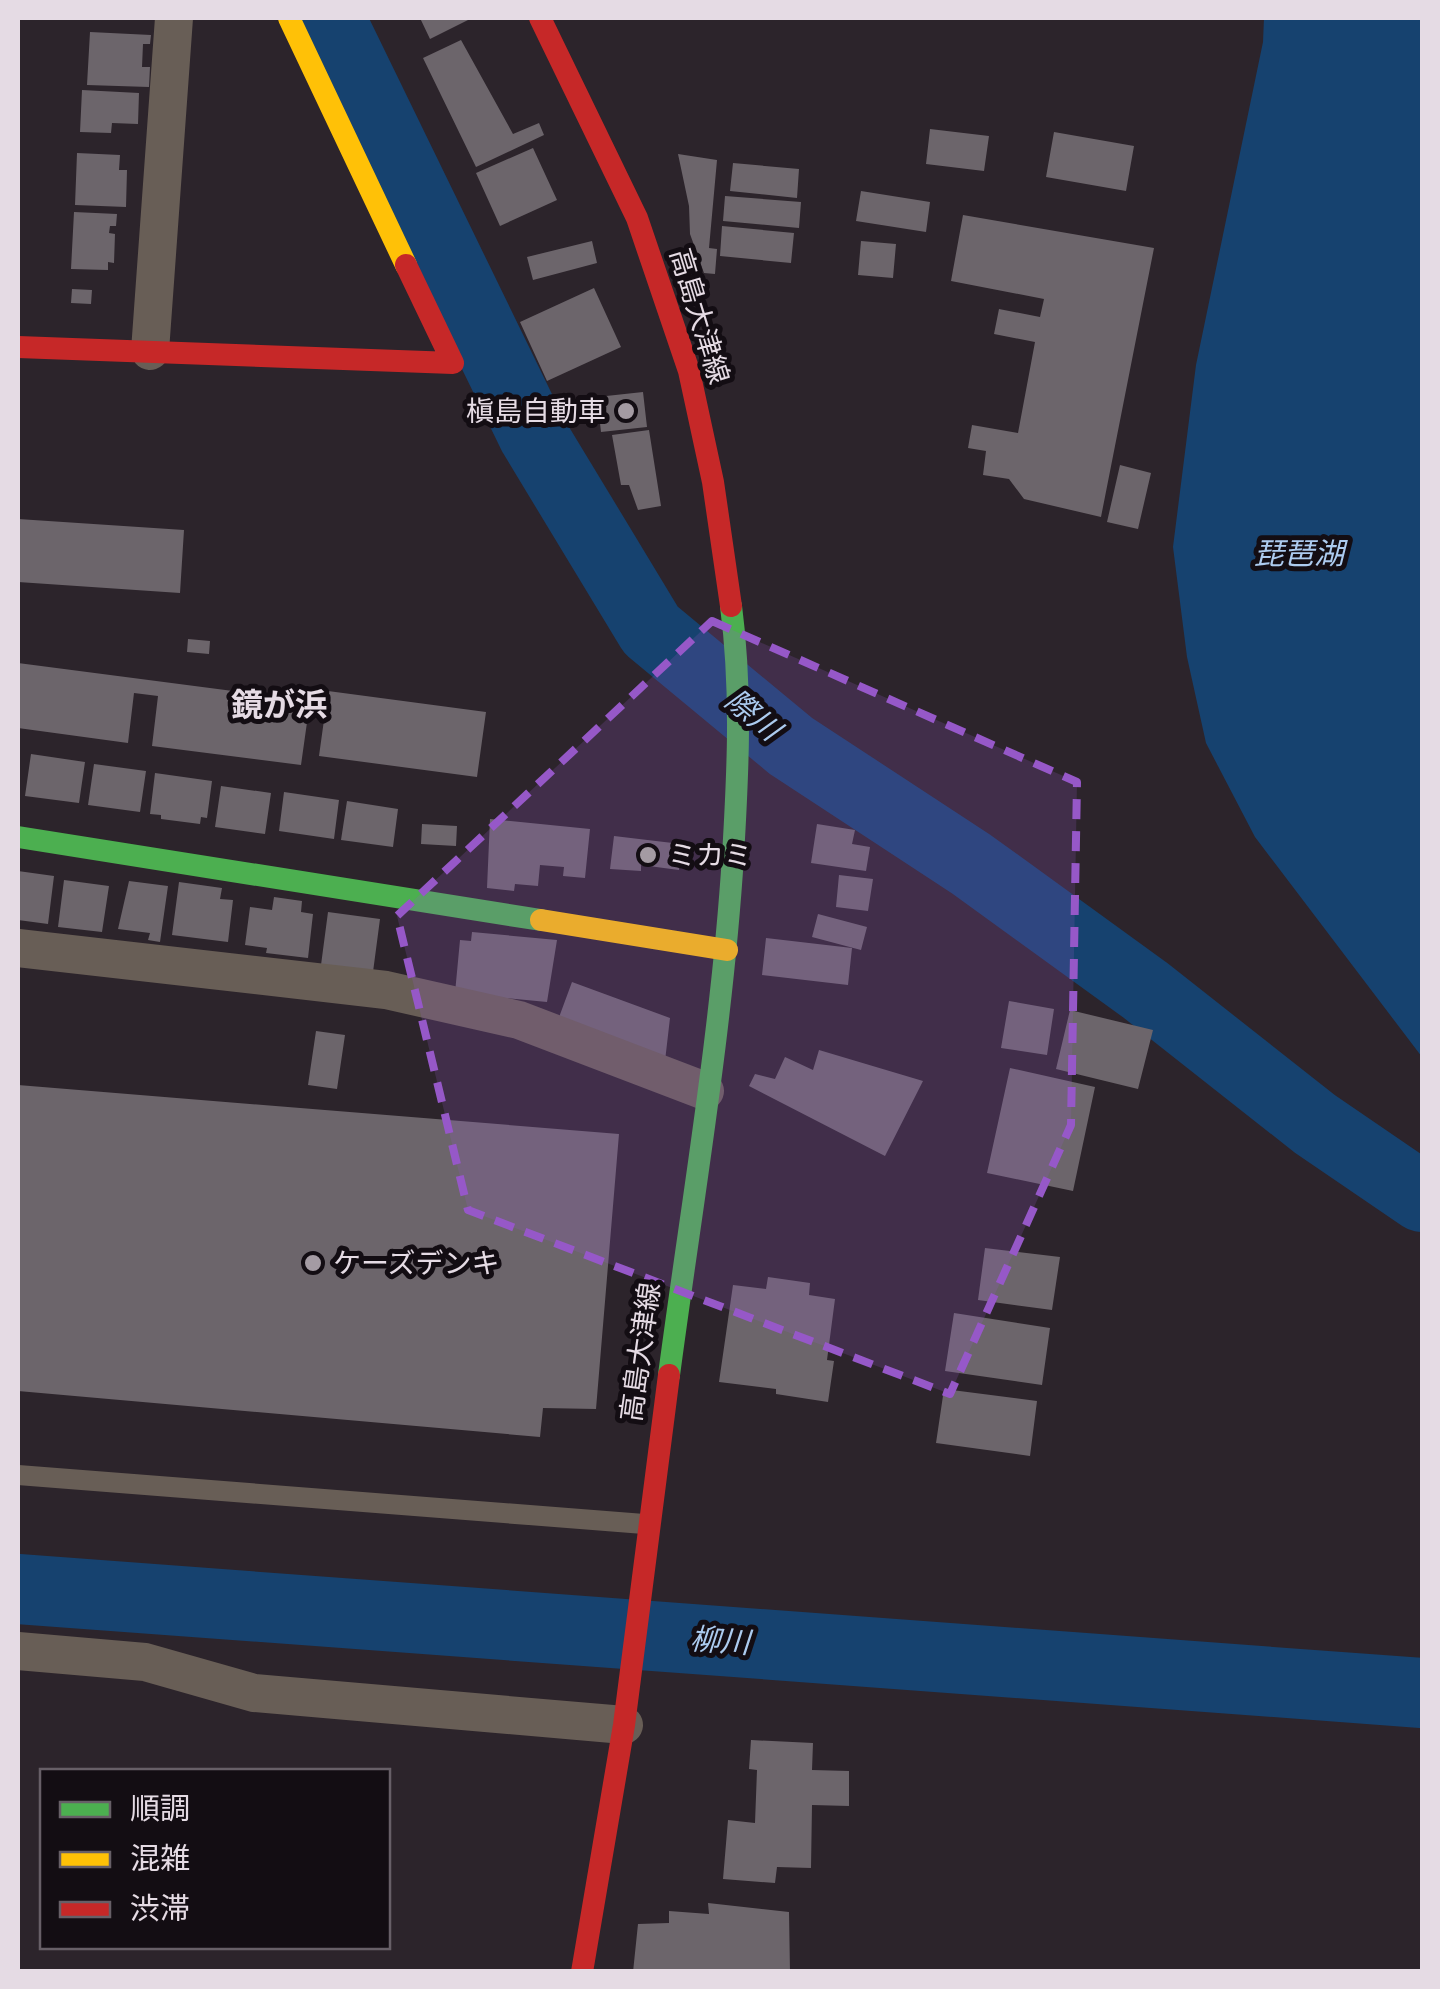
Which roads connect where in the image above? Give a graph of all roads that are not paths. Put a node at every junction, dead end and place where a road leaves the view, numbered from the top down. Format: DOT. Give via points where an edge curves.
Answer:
graph roads {
  1 [pos="174,18"];
  2 [pos="289,18"];
  3 [pos="540,18"];
  4 [pos="18,347"];
  5 [pos="150,351"];
  6 [pos="18,836"];
  7 [pos="18,948"];
  8 [pos="727,950"];
  9 [pos="706,1091"];
  10 [pos="18,1475"];
  11 [pos="648,1524"];
  12 [pos="18,1651"];
  13 [pos="624,1725"];
  14 [pos="582,1972"];
  1 -- 5 [label="street"];
  2 -- 5 [label="main road" via="453,363"];
  3 -- 8 [label="main road, 高島大津線" via="637,218 689,371 713,482 737,653 740,739"];
  4 -- 5 [label="main road"];
  6 -- 8 [label="main road"];
  7 -- 9 [label="street" via="386,990 519,1020"];
  8 -- 9 [label="main road, 高島大津線"];
  9 -- 11 [label="main road, 高島大津線"];
  10 -- 11 [label="lane"];
  11 -- 13 [label="main road, 高島大津線"];
  12 -- 13 [label="street" via="145,1662 254,1693"];
  13 -- 14 [label="main road, 高島大津線"];
}
